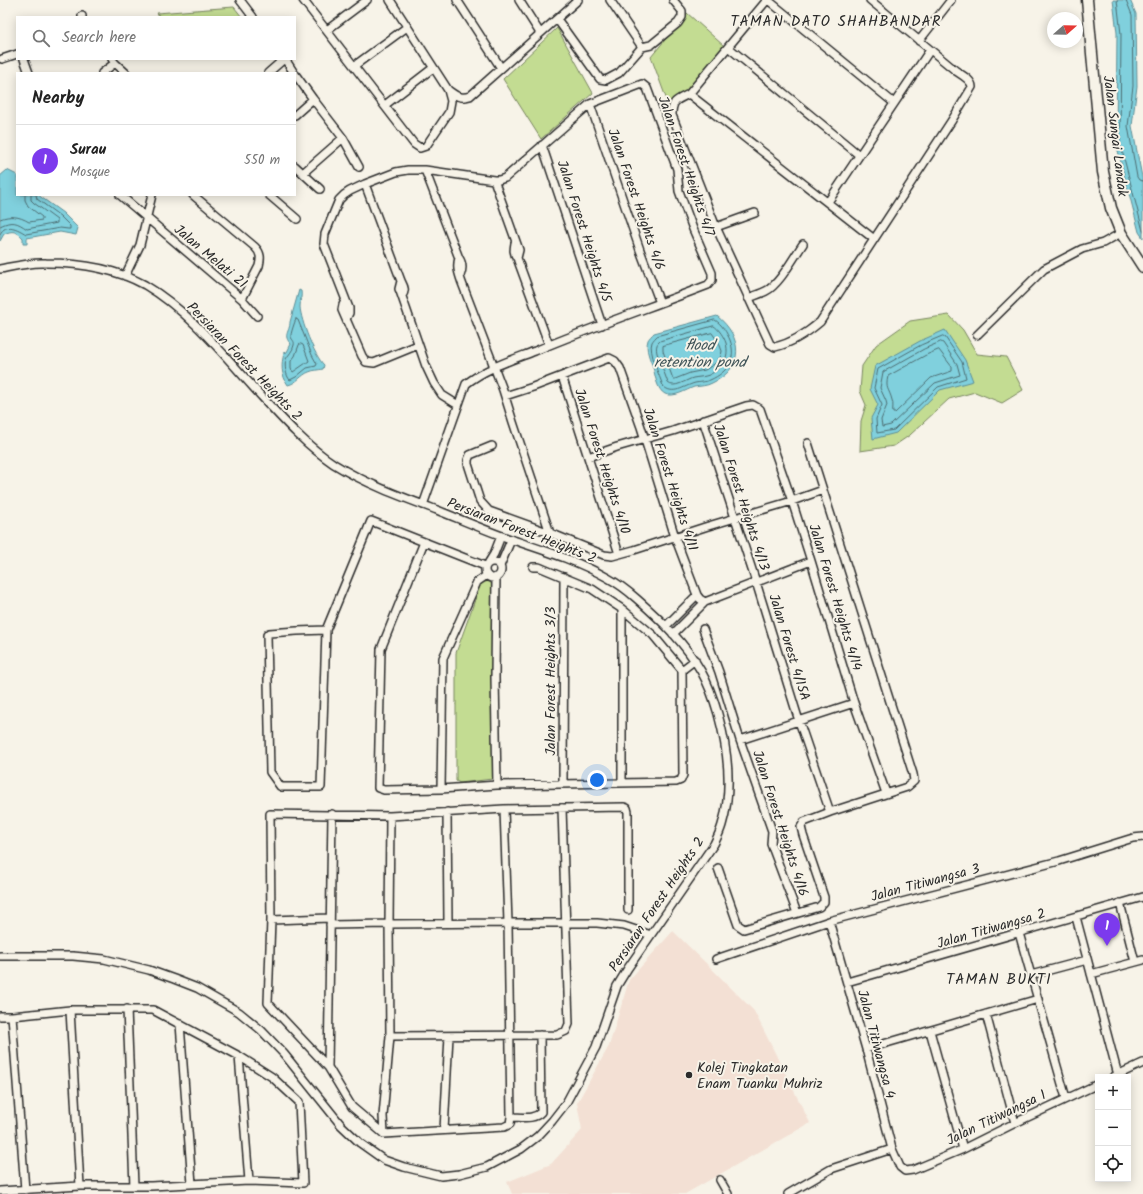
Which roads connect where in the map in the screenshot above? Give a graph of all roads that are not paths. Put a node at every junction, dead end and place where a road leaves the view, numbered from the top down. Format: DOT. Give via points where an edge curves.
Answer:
graph roads {
  1 [pos="240,0"];
  2 [pos="303,0"];
  3 [pos="367,0"];
  4 [pos="390,0"];
  5 [pos="457,0"];
  6 [pos="519,0"];
  7 [pos="578,0"];
  8 [pos="610,0"];
  9 [pos="674,0"];
  10 [pos="768,0"];
  11 [pos="951,0"];
  12 [pos="1087,0"];
  13 [pos="875,2"];
  14 [pos="252,16"];
  15 [pos="557,19"];
  16 [pos="407,27"];
  17 [pos="327,30"];
  18 [pos="540,32"];
  19 [pos="919,41"];
  20 [pos="642,47"];
  21 [pos="728,47"];
  22 [pos="930,50"];
  23 [pos="16,54"];
  24 [pos="2,60"];
  25 [pos="24,60"];
  26 [pos="283,60"];
  27 [pos="285,60"];
  28 [pos="113,61"];
  29 [pos="354,66"];
  30 [pos="433,68"];
  31 [pos="501,68"];
  32 [pos="29,72"];
  33 [pos="103,72"];
  34 [pos="125,72"];
  35 [pos="269,72"];
  36 [pos="294,72"];
  37 [pos="296,75"];
  38 [pos="448,90"];
  39 [pos="689,94"];
  40 [pos="312,99"];
  41 [pos="894,103"];
  42 [pos="385,104"];
  43 [pos="590,104"];
  44 [pos="296,114"];
  45 [pos="344,138"];
  46 [pos="542,145"];
  47 [pos="859,155"];
  48 [pos="296,167"];
  49 [pos="359,167"];
  50 [pos="426,170"];
  51 [pos="304,173"];
  52 [pos="494,180"];
  53 [pos="365,184"];
  54 [pos="320,190"];
  55 [pos="121,196"];
  56 [pos="152,196"];
  57 [pos="194,196"];
  58 [pos="270,196"];
  59 [pos="828,202"];
  60 [pos="755,213"];
  61 [pos="147,218"];
  62 [pos="297,219"];
  63 [pos="716,228"];
  64 [pos="1121,233"];
  65 [pos="874,239"];
  66 [pos="803,244"];
  67 [pos="1143,267"];
  68 [pos="0,269"];
  69 [pos="125,276"];
  70 [pos="748,298"];
  71 [pos="242,299"];
  72 [pos="660,303"];
  73 [pos="257,316"];
  74 [pos="602,325"];
  75 [pos="977,335"];
  76 [pos="418,345"];
  77 [pos="550,345"];
  78 [pos="495,367"];
  79 [pos="562,376"];
  80 [pos="504,393"];
  81 [pos="458,405"];
  82 [pos="702,420"];
  83 [pos="644,439"];
  84 [pos="808,443"];
  85 [pos="492,446"];
  86 [pos="588,457"];
  87 [pos="823,490"];
  88 [pos="792,501"];
  89 [pos="423,505"];
  90 [pos="735,518"];
  91 [pos="550,533"];
  92 [pos="501,536"];
  93 [pos="675,537"];
  94 [pos="511,540"];
  95 [pos="424,542"];
  96 [pos="619,554"];
  97 [pos="811,561"];
  98 [pos="487,564"];
  99 [pos="500,566"];
  100 [pos="533,567"];
  101 [pos="487,575"];
  102 [pos="496,577"];
  103 [pos="564,577"];
  104 [pos="756,582"];
  105 [pos="697,595"];
  106 [pos="705,602"];
  107 [pos="622,609"];
  108 [pos="666,626"];
  109 [pos="703,629"];
  110 [pos="326,630"];
  111 [pos="673,634"];
  112 [pos="694,660"];
  113 [pos="682,670"];
  114 [pos="854,703"];
  115 [pos="799,721"];
  116 [pos="740,740"];
  117 [pos="622,783"];
  118 [pos="563,784"];
  119 [pos="497,785"];
  120 [pos="441,789"];
  121 [pos="886,793"];
  122 [pos="562,808"];
  123 [pos="504,809"];
  124 [pos="446,812"];
  125 [pos="830,812"];
  126 [pos="332,814"];
  127 [pos="390,816"];
  128 [pos="1143,837"];
  129 [pos="718,868"];
  130 [pos="1143,898"];
  131 [pos="1120,904"];
  132 [pos="628,910"];
  133 [pos="797,913"];
  134 [pos="1076,917"];
  135 [pos="271,920"];
  136 [pos="829,921"];
  137 [pos="330,922"];
  138 [pos="448,923"];
  139 [pos="508,923"];
  140 [pos="566,923"];
  141 [pos="389,924"];
  142 [pos="1019,933"];
  143 [pos="651,935"];
  144 [pos="0,956"];
  145 [pos="716,959"];
  146 [pos="1087,960"];
  147 [pos="1143,960"];
  148 [pos="1135,962"];
  149 [pos="1091,974"];
  150 [pos="1031,975"];
  151 [pos="847,982"];
  152 [pos="1038,999"];
  153 [pos="127,1009"];
  154 [pos="70,1010"];
  155 [pos="986,1014"];
  156 [pos="0,1016"];
  157 [pos="12,1016"];
  158 [pos="180,1024"];
  159 [pos="930,1031"];
  160 [pos="510,1035"];
  161 [pos="540,1035"];
  162 [pos="390,1036"];
  163 [pos="449,1036"];
  164 [pos="866,1049"];
  165 [pos="239,1056"];
  166 [pos="1143,1063"];
  167 [pos="328,1067"];
  168 [pos="1116,1074"];
  169 [pos="1120,1074"];
  170 [pos="1095,1085"];
  171 [pos="1066,1098"];
  172 [pos="511,1117"];
  173 [pos="1015,1122"];
  174 [pos="444,1130"];
  175 [pos="384,1134"];
  176 [pos="892,1149"];
  177 [pos="963,1149"];
  178 [pos="905,1171"];
  179 [pos="720,1180"];
  180 [pos="249,1181"];
  181 [pos="192,1184"];
  182 [pos="80,1186"];
  183 [pos="134,1186"];
  184 [pos="25,1190"];
  185 [pos="0,1191"];
  186 [pos="728,1194"];
  187 [pos="788,1194"];
  1 -- 14 [label="street"];
  2 -- 17 [label="street"];
  3 -- 17 [label="street"];
  4 -- 16 [label="street"];
  5 -- 31 [label="street"];
  6 -- 18 [label="street"];
  7 -- 15 [label="street"];
  8 -- 20 [label="street"];
  9 -- 20 [label="street" via="682,11 678,23 651,44"];
  10 -- 21 [label="street"];
  10 -- 41 [label="street"];
  11 -- 19 [label="street"];
  12 -- 64 [label="street, Jalan Sungai Landak" via="1103,172 1111,208"];
  13 -- 19 [label="street"];
  15 -- 18 [label="street"];
  15 -- 20 [label="street" via="600,79 606,80 618,73"];
  16 -- 29 [label="street"];
  16 -- 30 [label="street"];
  17 -- 29 [label="street"];
  18 -- 31 [label="street"];
  19 -- 22 [label="street"];
  21 -- 39 [label="street"];
  21 -- 47 [label="street"];
  22 -- 41 [label="street"];
  22 -- 65 [label="street" via="971,82 972,87"];
  23 -- 24 [label="street"];
  25 -- 32 [label="street"];
  26 -- 35 [label="street"];
  27 -- 36 [label="street"];
  28 -- 33 [label="street"];
  28 -- 34 [label="street"];
  29 -- 42 [label="street"];
  30 -- 38 [label="street"];
  30 -- 42 [label="street"];
  31 -- 38 [label="street" via="470,96 464,98"];
  37 -- 40 [label="street"];
  38 -- 42 [label="street" via="451,101 449,112 426,146 420,148 414,144"];
  39 -- 59 [label="street"];
  39 -- 63 [label="street" via="675,101 672,115"];
  40 -- 44 [label="street"];
  40 -- 45 [label="street"];
  41 -- 47 [label="street"];
  43 -- 46 [label="street"];
  43 -- 72 [label="street, Jalan Forest Heights 4/6"];
  43 -- 72 [label="street, Jalan Forest Heights 4/7" via="642,84 647,88 678,169 679,191 712,273 712,280 708,285"];
  45 -- 49 [label="street"];
  45 -- 51 [label="street"];
  46 -- 52 [label="street" via="505,178"];
  46 -- 74 [label="street, Jalan Forest Heights 4/5"];
  47 -- 59 [label="street"];
  48 -- 51 [label="street"];
  50 -- 52 [label="street"];
  50 -- 53 [label="street" via="396,172"];
  50 -- 78 [label="street" via="462,263 460,276"];
  51 -- 54 [label="street"];
  52 -- 77 [label="street" via="519,250 517,258"];
  53 -- 76 [label="street" via="401,281 399,289"];
  53 -- 76 [label="street" via="339,200 325,234 324,244 349,308 346,319 366,362 374,363"];
  55 -- 61 [label="street, Jalan Melati 21"];
  56 -- 61 [label="street"];
  57 -- 71 [label="street" via="255,247 261,255 259,266"];
  58 -- 62 [label="street"];
  59 -- 65 [label="street"];
  60 -- 63 [label="street"];
  61 -- 69 [label="street" via="138,251"];
  61 -- 71 [label="street, Jalan Melati 21"];
  63 -- 70 [label="street"];
  64 -- 67 [label="street, Jalan Sungai Landak"];
  64 -- 75 [label="street" via="1103,243 1082,249 1044,269"];
  65 -- 70 [label="street" via="820,322 809,332 783,345 775,347 770,344"];
  66 -- 70 [label="street" via="773,287"];
  68 -- 69 [label="street, Persiaran Forest Heights 2" via="44,263 96,268"];
  69 -- 89 [label="street, Persiaran Forest Heights 2" via="145,286 179,310 202,331 284,421 316,451 364,480"];
  71 -- 73 [label="street, Jalan Melati 21"];
  72 -- 74 [label="street"];
  74 -- 77 [label="street"];
  76 -- 81 [label="street" via="434,383 442,395"];
  77 -- 78 [label="street"];
  78 -- 80 [label="street"];
  78 -- 81 [label="street" via="466,384"];
  79 -- 80 [label="street" via="533,387"];
  79 -- 83 [label="street, Jalan Forest Heights 4/11" via="608,358 615,361 620,368"];
  79 -- 86 [label="street, Jalan Forest Heights 4/10"];
  80 -- 91 [label="street"];
  81 -- 89 [label="street"];
  82 -- 83 [label="street"];
  82 -- 88 [label="street, Jalan Forest Heights 4/14" via="746,406 760,408"];
  82 -- 90 [label="street, Jalan Forest Heights 4/13"];
  83 -- 86 [label="street"];
  83 -- 93 [label="street, Jalan Forest Heights 4/11"];
  84 -- 87 [label="street"];
  85 -- 91 [label="street" via="470,455 468,460 480,501 489,511"];
  86 -- 96 [label="street, Jalan Forest Heights 4/10"];
  87 -- 88 [label="street"];
  87 -- 121 [label="street" via="913,774 914,781 907,787"];
  88 -- 90 [label="street"];
  88 -- 97 [label="street, Jalan Forest Heights 4/14"];
  89 -- 92 [label="street, Persiaran Forest Heights 2"];
  90 -- 93 [label="street"];
  90 -- 104 [label="street, Jalan Forest Heights 4/13"];
  91 -- 96 [label="street" via="604,555"];
  92 -- 94 [label="street, Persiaran Forest Heights 2"];
  92 -- 98 [label="street"];
  93 -- 96 [label="street"];
  93 -- 105 [label="street, Jalan Forest Heights 4/11"];
  94 -- 99 [label="street"];
  94 -- 108 [label="street, Persiaran Forest Heights 2" via="566,558 610,579 623,587"];
  95 -- 98 [label="street"];
  95 -- 110 [label="street" via="371,521"];
  95 -- 120 [label="street" via="381,649 378,788"];
  97 -- 104 [label="street"];
  97 -- 114 [label="street, Jalan Forest Heights 4/14"];
  98 -- 99 [label="street" via="494,562"];
  98 -- 101 [label="street"];
  99 -- 102 [label="street" via="501,571"];
  100 -- 103 [label="street"];
  101 -- 102 [label="street" via="491,578"];
  101 -- 120 [label="street" via="477,582 443,658"];
  102 -- 119 [label="street"];
  103 -- 107 [label="street" via="592,589"];
  103 -- 118 [label="street, Jalan Forest Heights 3/3"];
  104 -- 106 [label="street"];
  104 -- 115 [label="street, Jalan Forest 4/15A"];
  105 -- 106 [label="street, Jalan Forest Heights 4/11"];
  105 -- 108 [label="street"];
  106 -- 111 [label="street"];
  107 -- 113 [label="street" via="653,635"];
  107 -- 117 [label="street"];
  108 -- 111 [label="street, Persiaran Forest Heights 2"];
  109 -- 116 [label="street, Jalan Forest Heights 4/16"];
  110 -- 110 [label="street" via="276,632 267,635 270,772 282,787 321,787"];
  111 -- 112 [label="street, Persiaran Forest Heights 2"];
  112 -- 113 [label="street"];
  112 -- 143 [label="street, Persiaran Forest Heights 2" via="709,687 721,726 728,770 728,798 714,844"];
  113 -- 117 [label="street" via="681,780"];
  114 -- 115 [label="street"];
  114 -- 121 [label="street, Jalan Forest Heights 4/14"];
  115 -- 116 [label="street"];
  115 -- 125 [label="street, Jalan Forest 4/15A"];
  116 -- 133 [label="street, Jalan Forest Heights 4/16" via="772,831 771,844"];
  117 -- 118 [label="street"];
  118 -- 119 [label="street"];
  119 -- 120 [label="street"];
  121 -- 125 [label="street"];
  122 -- 123 [label="street"];
  122 -- 132 [label="street" via="627,808"];
  122 -- 140 [label="street"];
  123 -- 124 [label="street"];
  123 -- 139 [label="street"];
  124 -- 127 [label="street"];
  124 -- 138 [label="street"];
  125 -- 133 [label="street" via="804,822 801,827 824,902 819,907"];
  126 -- 127 [label="street"];
  126 -- 135 [label="street" via="270,814"];
  126 -- 137 [label="street"];
  127 -- 141 [label="street"];
  128 -- 136 [label="street, Jalan Titiwangsa 3"];
  129 -- 133 [label="street" via="738,925 744,929"];
  130 -- 131 [label="street, Jalan Titiwangsa 2"];
  131 -- 134 [label="street, Jalan Titiwangsa 2"];
  131 -- 148 [label="street"];
  134 -- 142 [label="street, Jalan Titiwangsa 2"];
  134 -- 146 [label="street"];
  135 -- 137 [label="street"];
  135 -- 167 [label="street" via="268,1003"];
  136 -- 145 [label="street, Jalan Titiwangsa 3"];
  136 -- 151 [label="street, Jalan Titiwangsa 4"];
  137 -- 141 [label="street"];
  137 -- 167 [label="street"];
  138 -- 139 [label="street"];
  138 -- 141 [label="street"];
  139 -- 140 [label="street"];
  139 -- 160 [label="street"];
  140 -- 143 [label="street" via="624,926"];
  140 -- 161 [label="street" via="569,1024 566,1031 557,1035"];
  141 -- 162 [label="street"];
  142 -- 150 [label="street"];
  142 -- 151 [label="street, Jalan Titiwangsa 2"];
  143 -- 144 [label="street, Persiaran Forest Heights 2" via="617,986 596,1047 566,1103 552,1121 521,1149 487,1167 441,1176 384,1160 360,1143 341,1125 284,1054 261,1030 239,1012 197,988 149,970 104,959 73,956"];
  146 -- 149 [label="street"];
  146 -- 150 [label="street"];
  147 -- 148 [label="street"];
  148 -- 149 [label="street"];
  149 -- 168 [label="street"];
  150 -- 152 [label="street"];
  151 -- 164 [label="street, Jalan Titiwangsa 4"];
  152 -- 155 [label="street"];
  152 -- 171 [label="street"];
  153 -- 154 [label="street"];
  153 -- 158 [label="street" via="153,1010"];
  153 -- 183 [label="street"];
  154 -- 157 [label="street"];
  154 -- 182 [label="street"];
  155 -- 159 [label="street"];
  155 -- 173 [label="street"];
  156 -- 157 [label="street"];
  157 -- 184 [label="street"];
  158 -- 165 [label="street"];
  158 -- 181 [label="street"];
  159 -- 164 [label="street"];
  159 -- 177 [label="street"];
  160 -- 161 [label="street"];
  160 -- 163 [label="street"];
  160 -- 172 [label="street"];
  161 -- 172 [label="street" via="541,1112 532,1117"];
  162 -- 163 [label="street"];
  162 -- 175 [label="street" via="383,1116"];
  163 -- 174 [label="street"];
  164 -- 176 [label="street, Jalan Titiwangsa 4"];
  165 -- 180 [label="street"];
  165 -- 180 [label="street" via="272,1077 299,1102 303,1183"];
  166 -- 169 [label="street"];
  167 -- 175 [label="street" via="352,1107"];
  170 -- 171 [label="street, Jalan Titiwangsa 1"];
  171 -- 173 [label="street, Jalan Titiwangsa 1"];
  172 -- 174 [label="street" via="510,1124 504,1127"];
  173 -- 177 [label="street, Jalan Titiwangsa 1"];
  174 -- 175 [label="street"];
  176 -- 178 [label="street, Jalan Titiwangsa 4" via="900,1167"];
  176 -- 187 [label="street" via="831,1169"];
  177 -- 178 [label="street, Jalan Titiwangsa 1"];
  179 -- 186 [label="street"];
  180 -- 181 [label="street"];
  181 -- 183 [label="street"];
  182 -- 183 [label="street"];
  182 -- 184 [label="street"];
  184 -- 185 [label="street"];
}
